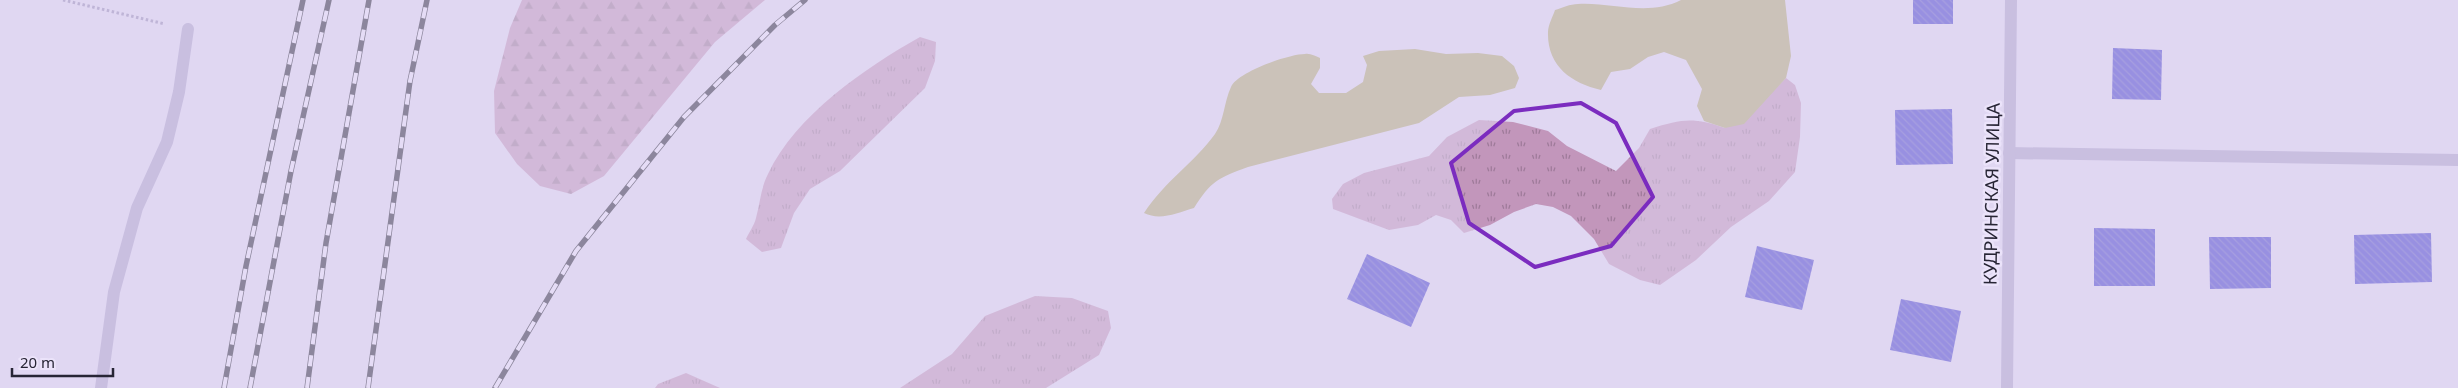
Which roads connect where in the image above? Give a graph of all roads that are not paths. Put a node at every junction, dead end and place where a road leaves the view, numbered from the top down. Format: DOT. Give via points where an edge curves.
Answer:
graph roads {
  1 [pos="2011,0"];
  2 [pos="188,29"];
  3 [pos="2009,152"];
  4 [pos="2458,160"];
  5 [pos="101,388"];
  6 [pos="2006,388"];
  1 -- 3 [label="street, КУДРИНСКАЯ УЛИЦА"];
  2 -- 5 [label="street" via="179,92 167,142 137,208 114,292"];
  3 -- 4 [label="street"];
  3 -- 6 [label="street, КУДРИНСКАЯ УЛИЦА"];
}
